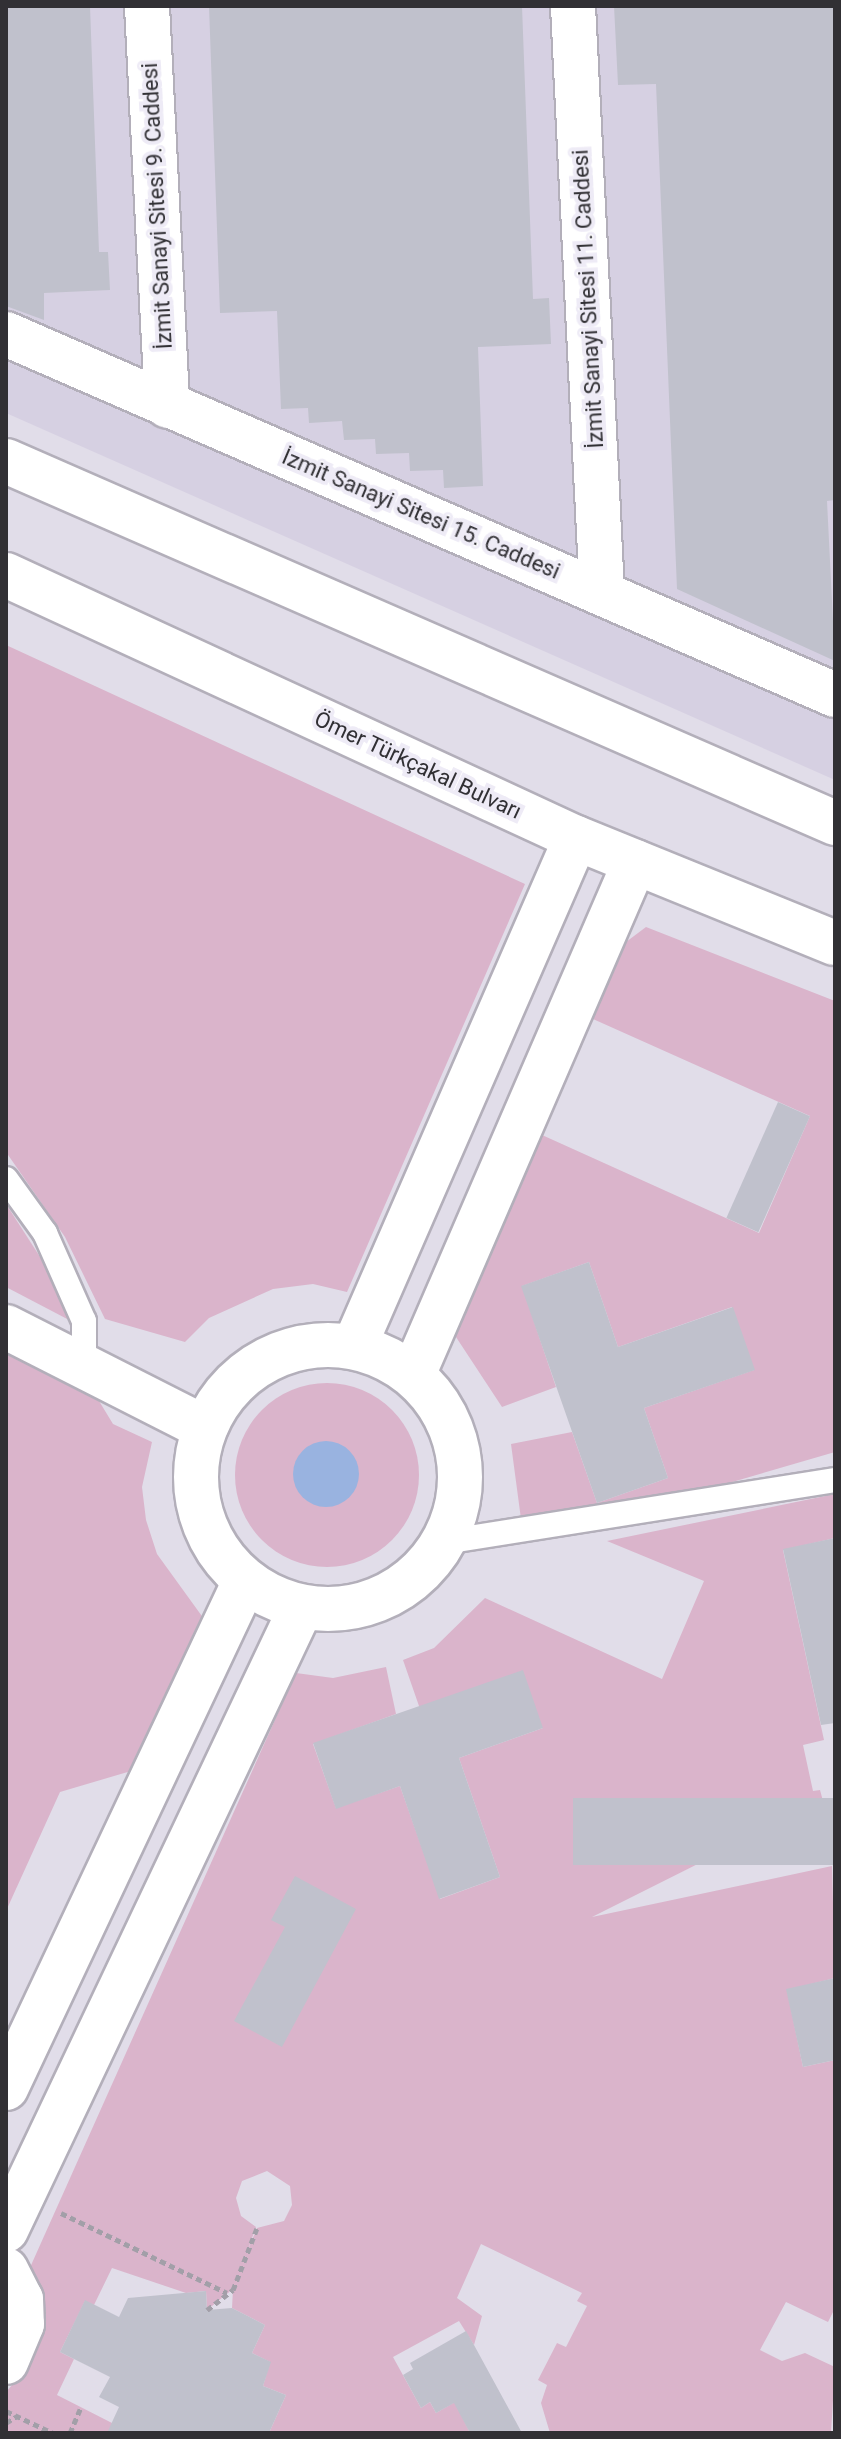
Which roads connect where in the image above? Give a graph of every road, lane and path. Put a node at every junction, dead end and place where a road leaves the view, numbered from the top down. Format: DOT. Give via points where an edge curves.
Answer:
graph roads {
  1 [pos="147,6"];
  2 [pos="573,6"];
  3 [pos="6,334"];
  4 [pos="167,405"];
  5 [pos="6,461"];
  6 [pos="6,575"];
  7 [pos="602,592"];
  8 [pos="835,695"];
  9 [pos="835,823"];
  10 [pos="576,838"];
  11 [pos="635,862"];
  12 [pos="835,943"];
  13 [pos="6,1179"];
  14 [pos="6,1327"];
  15 [pos="354,1347"];
  16 [pos="84,1367"];
  17 [pos="413,1375"];
  18 [pos="205,1428"];
  19 [pos="835,1480"];
  20 [pos="444,1542"];
  21 [pos="245,1581"];
  22 [pos="301,1608"];
  23 [pos="6,2088"];
  24 [pos="62,2197"];
  25 [pos="56,2211"];
  26 [pos="51,2221"];
  27 [pos="257,2228"];
  28 [pos="6,2230"];
  29 [pos="6,2270"];
  30 [pos="227,2293"];
  31 [pos="207,2310"];
  32 [pos="6,2362"];
  33 [pos="81,2407"];
  34 [pos="6,2411"];
  35 [pos="17,2416"];
  36 [pos="6,2423"];
  37 [pos="53,2433"];
  38 [pos="70,2433"];
  1 -- 4 [label="street, İzmit Sanayi Sitesi 9. Caddesi"];
  2 -- 7 [label="street, İzmit Sanayi Sitesi 11. Caddesi"];
  3 -- 4 [label="street, İzmit Sanayi Sitesi 15. Caddesi"];
  4 -- 7 [label="street, İzmit Sanayi Sitesi 15. Caddesi"];
  5 -- 9 [label="street"];
  6 -- 10 [label="street, Ömer Türkçakal Bulvarı"];
  7 -- 8 [label="street, İzmit Sanayi Sitesi 15. Caddesi"];
  10 -- 11 [label="street, Ömer Türkçakal Bulvarı"];
  10 -- 15 [label="street"];
  11 -- 12 [label="street, Ömer Türkçakal Bulvarı"];
  11 -- 17 [label="street"];
  13 -- 16 [label="lane" via="45,1233 84,1321"];
  14 -- 16 [label="street"];
  15 -- 17 [label="street"];
  15 -- 18 [label="street" via="317,1344 271,1359 223,1396"];
  16 -- 18 [label="street"];
  17 -- 20 [label="street" via="443,1410 459,1453 459,1499"];
  18 -- 21 [label="street" via="197,1461 205,1527"];
  19 -- 20 [label="lane"];
  20 -- 22 [label="street" via="418,1576 383,1599 343,1609"];
  21 -- 22 [label="street"];
  21 -- 23 [label="street"];
  22 -- 28 [label="street"];
  24 -- 25 [label="path"];
  25 -- 26 [label="path"];
  25 -- 30 [label="path"];
  27 -- 30 [label="path"];
  29 -- 32 [label="street" via="21,2299 22,2324"];
  30 -- 31 [label="path"];
  33 -- 38 [label="path"];
  34 -- 35 [label="path"];
  35 -- 36 [label="path"];
  35 -- 37 [label="path"];
}
